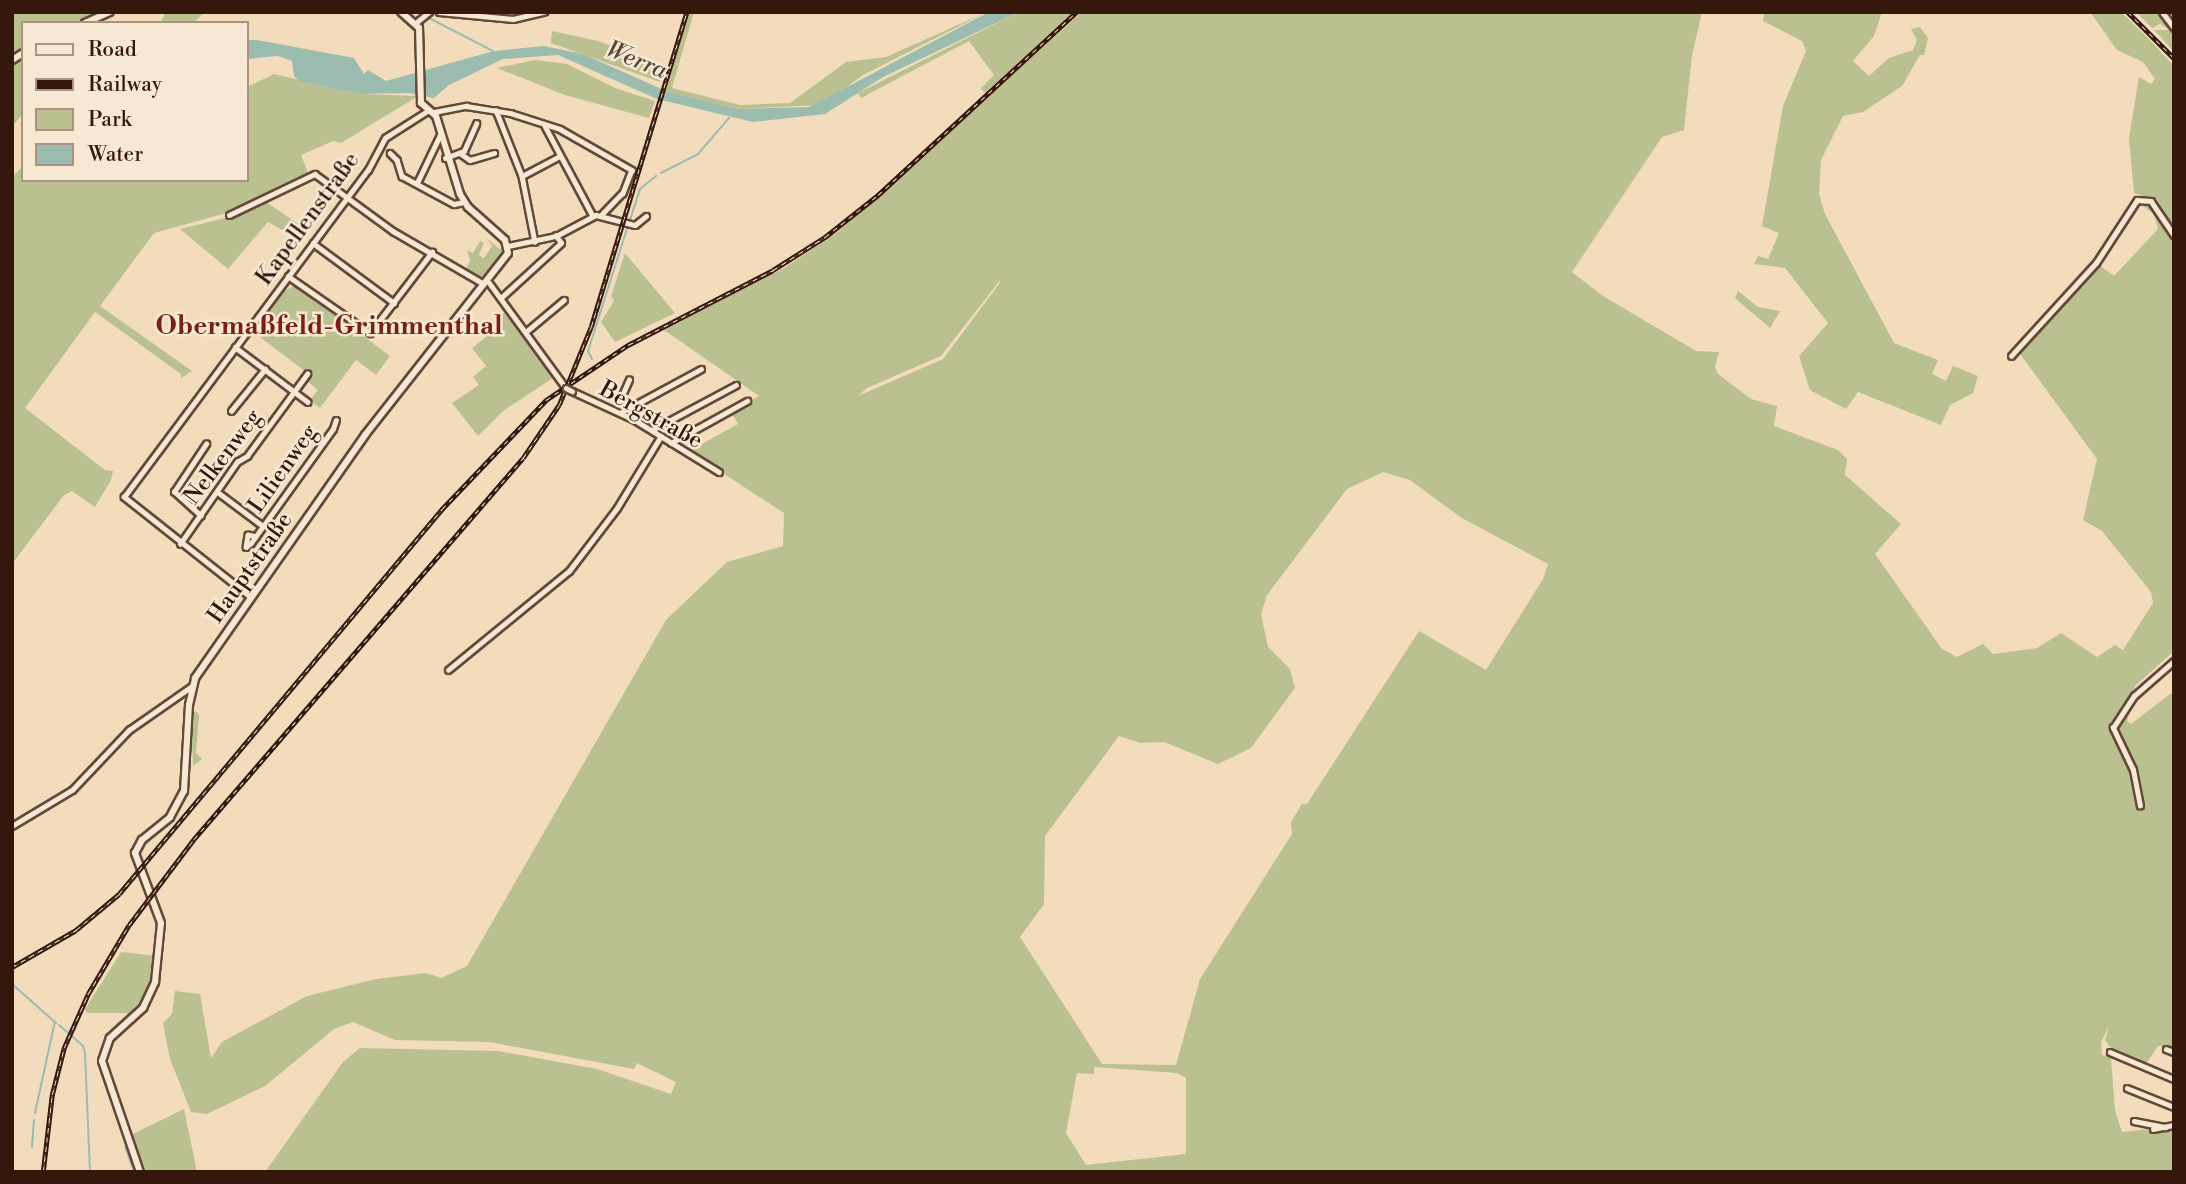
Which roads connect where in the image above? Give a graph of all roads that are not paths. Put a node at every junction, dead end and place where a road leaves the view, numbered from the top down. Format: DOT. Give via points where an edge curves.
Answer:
graph roads {
  1 [pos="110,12"];
  2 [pos="401,12"];
  3 [pos="439,12"];
  4 [pos="544,12"];
  5 [pos="2162,12"];
  6 [pos="423,17"];
  7 [pos="90,21"];
  8 [pos="2174,28"];
  9 [pos="433,110"];
  10 [pos="496,110"];
  11 [pos="476,124"];
  12 [pos="545,126"];
  13 [pos="441,133"];
  14 [pos="473,146"];
  15 [pos="462,152"];
  16 [pos="390,153"];
  17 [pos="494,153"];
  18 [pos="558,157"];
  19 [pos="446,158"];
  20 [pos="522,176"];
  21 [pos="417,183"];
  22 [pos="348,197"];
  23 [pos="464,202"];
  24 [pos="229,215"];
  25 [pos="602,215"];
  26 [pos="593,216"];
  27 [pos="646,216"];
  28 [pos="2174,235"];
  29 [pos="556,236"];
  30 [pos="535,242"];
  31 [pos="313,243"];
  32 [pos="508,246"];
  33 [pos="432,253"];
  34 [pos="288,276"];
  35 [pos="486,283"];
  36 [pos="502,297"];
  37 [pos="564,300"];
  38 [pos="394,303"];
  39 [pos="527,331"];
  40 [pos="235,347"];
  41 [pos="2011,356"];
  42 [pos="265,369"];
  43 [pos="701,369"];
  44 [pos="307,374"];
  45 [pos="629,380"];
  46 [pos="736,384"];
  47 [pos="295,391"];
  48 [pos="747,401"];
  49 [pos="308,402"];
  50 [pos="231,411"];
  51 [pos="622,411"];
  52 [pos="335,420"];
  53 [pos="652,430"];
  54 [pos="661,436"];
  55 [pos="671,443"];
  56 [pos="206,444"];
  57 [pos="719,472"];
  58 [pos="219,493"];
  59 [pos="201,516"];
  60 [pos="263,526"];
  61 [pos="256,537"];
  62 [pos="180,544"];
  63 [pos="250,597"];
  64 [pos="2174,662"];
  65 [pos="448,670"];
  66 [pos="192,686"];
  67 [pos="2140,806"];
  68 [pos="12,827"];
  69 [pos="2166,1049"];
  70 [pos="2110,1052"];
  71 [pos="2174,1052"];
  72 [pos="2174,1079"];
  73 [pos="2127,1088"];
  74 [pos="2174,1107"];
  75 [pos="2134,1121"];
  76 [pos="2174,1125"];
  77 [pos="2165,1127"];
  78 [pos="2153,1129"];
  79 [pos="139,1172"];
  1 -- 7 [label="main road"];
  2 -- 6 [label="main road"];
  3 -- 4 [label="street" via="513,19"];
  5 -- 8 [label="street"];
  6 -- 9 [label="main road" via="418,59 421,100"];
  9 -- 10 [label="street, Kapellenstraße" via="466,106"];
  9 -- 13 [label="main road"];
  9 -- 22 [label="street, Kapellenstraße" via="391,131"];
  10 -- 12 [label="street, Kapellenstraße"];
  10 -- 20 [label="street"];
  11 -- 15 [label="street"];
  12 -- 18 [label="street"];
  12 -- 25 [label="street, Kapellenstraße" via="632,170 623,193"];
  13 -- 19 [label="main road"];
  13 -- 21 [label="street"];
  14 -- 15 [label="street"];
  15 -- 17 [label="street" via="470,160"];
  15 -- 19 [label="street"];
  16 -- 21 [label="street" via="402,176"];
  18 -- 20 [label="street"];
  18 -- 26 [label="street"];
  19 -- 23 [label="main road"];
  20 -- 30 [label="street"];
  21 -- 23 [label="street" via="453,203"];
  22 -- 24 [label="street" via="310,174"];
  22 -- 31 [label="street, Kapellenstraße"];
  22 -- 33 [label="street"];
  23 -- 32 [label="main road"];
  25 -- 26 [label="street"];
  25 -- 27 [label="street" via="635,225"];
  26 -- 29 [label="street"];
  28 -- 41 [label="street" via="2151,201 2137,200 2096,262"];
  29 -- 30 [label="street"];
  29 -- 36 [label="street" via="561,243"];
  30 -- 32 [label="street"];
  31 -- 34 [label="street, Kapellenstraße"];
  31 -- 38 [label="street"];
  32 -- 35 [label="main road, Hauptstraße" via="504,262"];
  33 -- 35 [label="street"];
  33 -- 38 [label="street"];
  34 -- 38 [label="street" via="363,331 373,331"];
  34 -- 40 [label="street, Kapellenstraße"];
  35 -- 36 [label="street"];
  35 -- 63 [label="main road, Hauptstraße" via="388,404"];
  36 -- 39 [label="street"];
  37 -- 39 [label="street"];
  39 -- 51 [label="street, Bergstraße, bridge" via="566,388"];
  40 -- 42 [label="street"];
  40 -- 62 [label="street, Kapellenstraße" via="124,497"];
  42 -- 47 [label="street"];
  42 -- 50 [label="street"];
  43 -- 51 [label="street"];
  44 -- 47 [label="street, Nelkenweg"];
  45 -- 51 [label="street" via="620,400"];
  46 -- 53 [label="street"];
  47 -- 49 [label="street"];
  47 -- 58 [label="street, Nelkenweg" via="247,456 237,461"];
  48 -- 55 [label="street"];
  51 -- 53 [label="street, Bergstraße"];
  52 -- 60 [label="street, Lilienweg"];
  53 -- 54 [label="street, Bergstraße"];
  54 -- 55 [label="street, Bergstraße"];
  54 -- 65 [label="street" via="617,508 569,571"];
  55 -- 57 [label="street, Bergstraße"];
  56 -- 59 [label="street" via="174,492"];
  58 -- 59 [label="street, Nelkenweg"];
  58 -- 60 [label="street"];
  59 -- 62 [label="street, Nelkenweg"];
  60 -- 61 [label="street, Lilienweg"];
  62 -- 63 [label="street"];
  63 -- 66 [label="main road, Hauptstraße"];
  64 -- 67 [label="street" via="2134,696 2113,728 2133,769"];
  66 -- 68 [label="street" via="128,730 72,790"];
  66 -- 79 [label="main road, Hauptstraße" via="184,791 170,817 142,840 135,853 161,923 155,982 143,1007 118,1027 103,1055 104,1076"];
  69 -- 71 [label="street"];
  70 -- 72 [label="street"];
  73 -- 74 [label="street"];
  75 -- 77 [label="street"];
  76 -- 77 [label="street"];
  77 -- 78 [label="street"];
}
